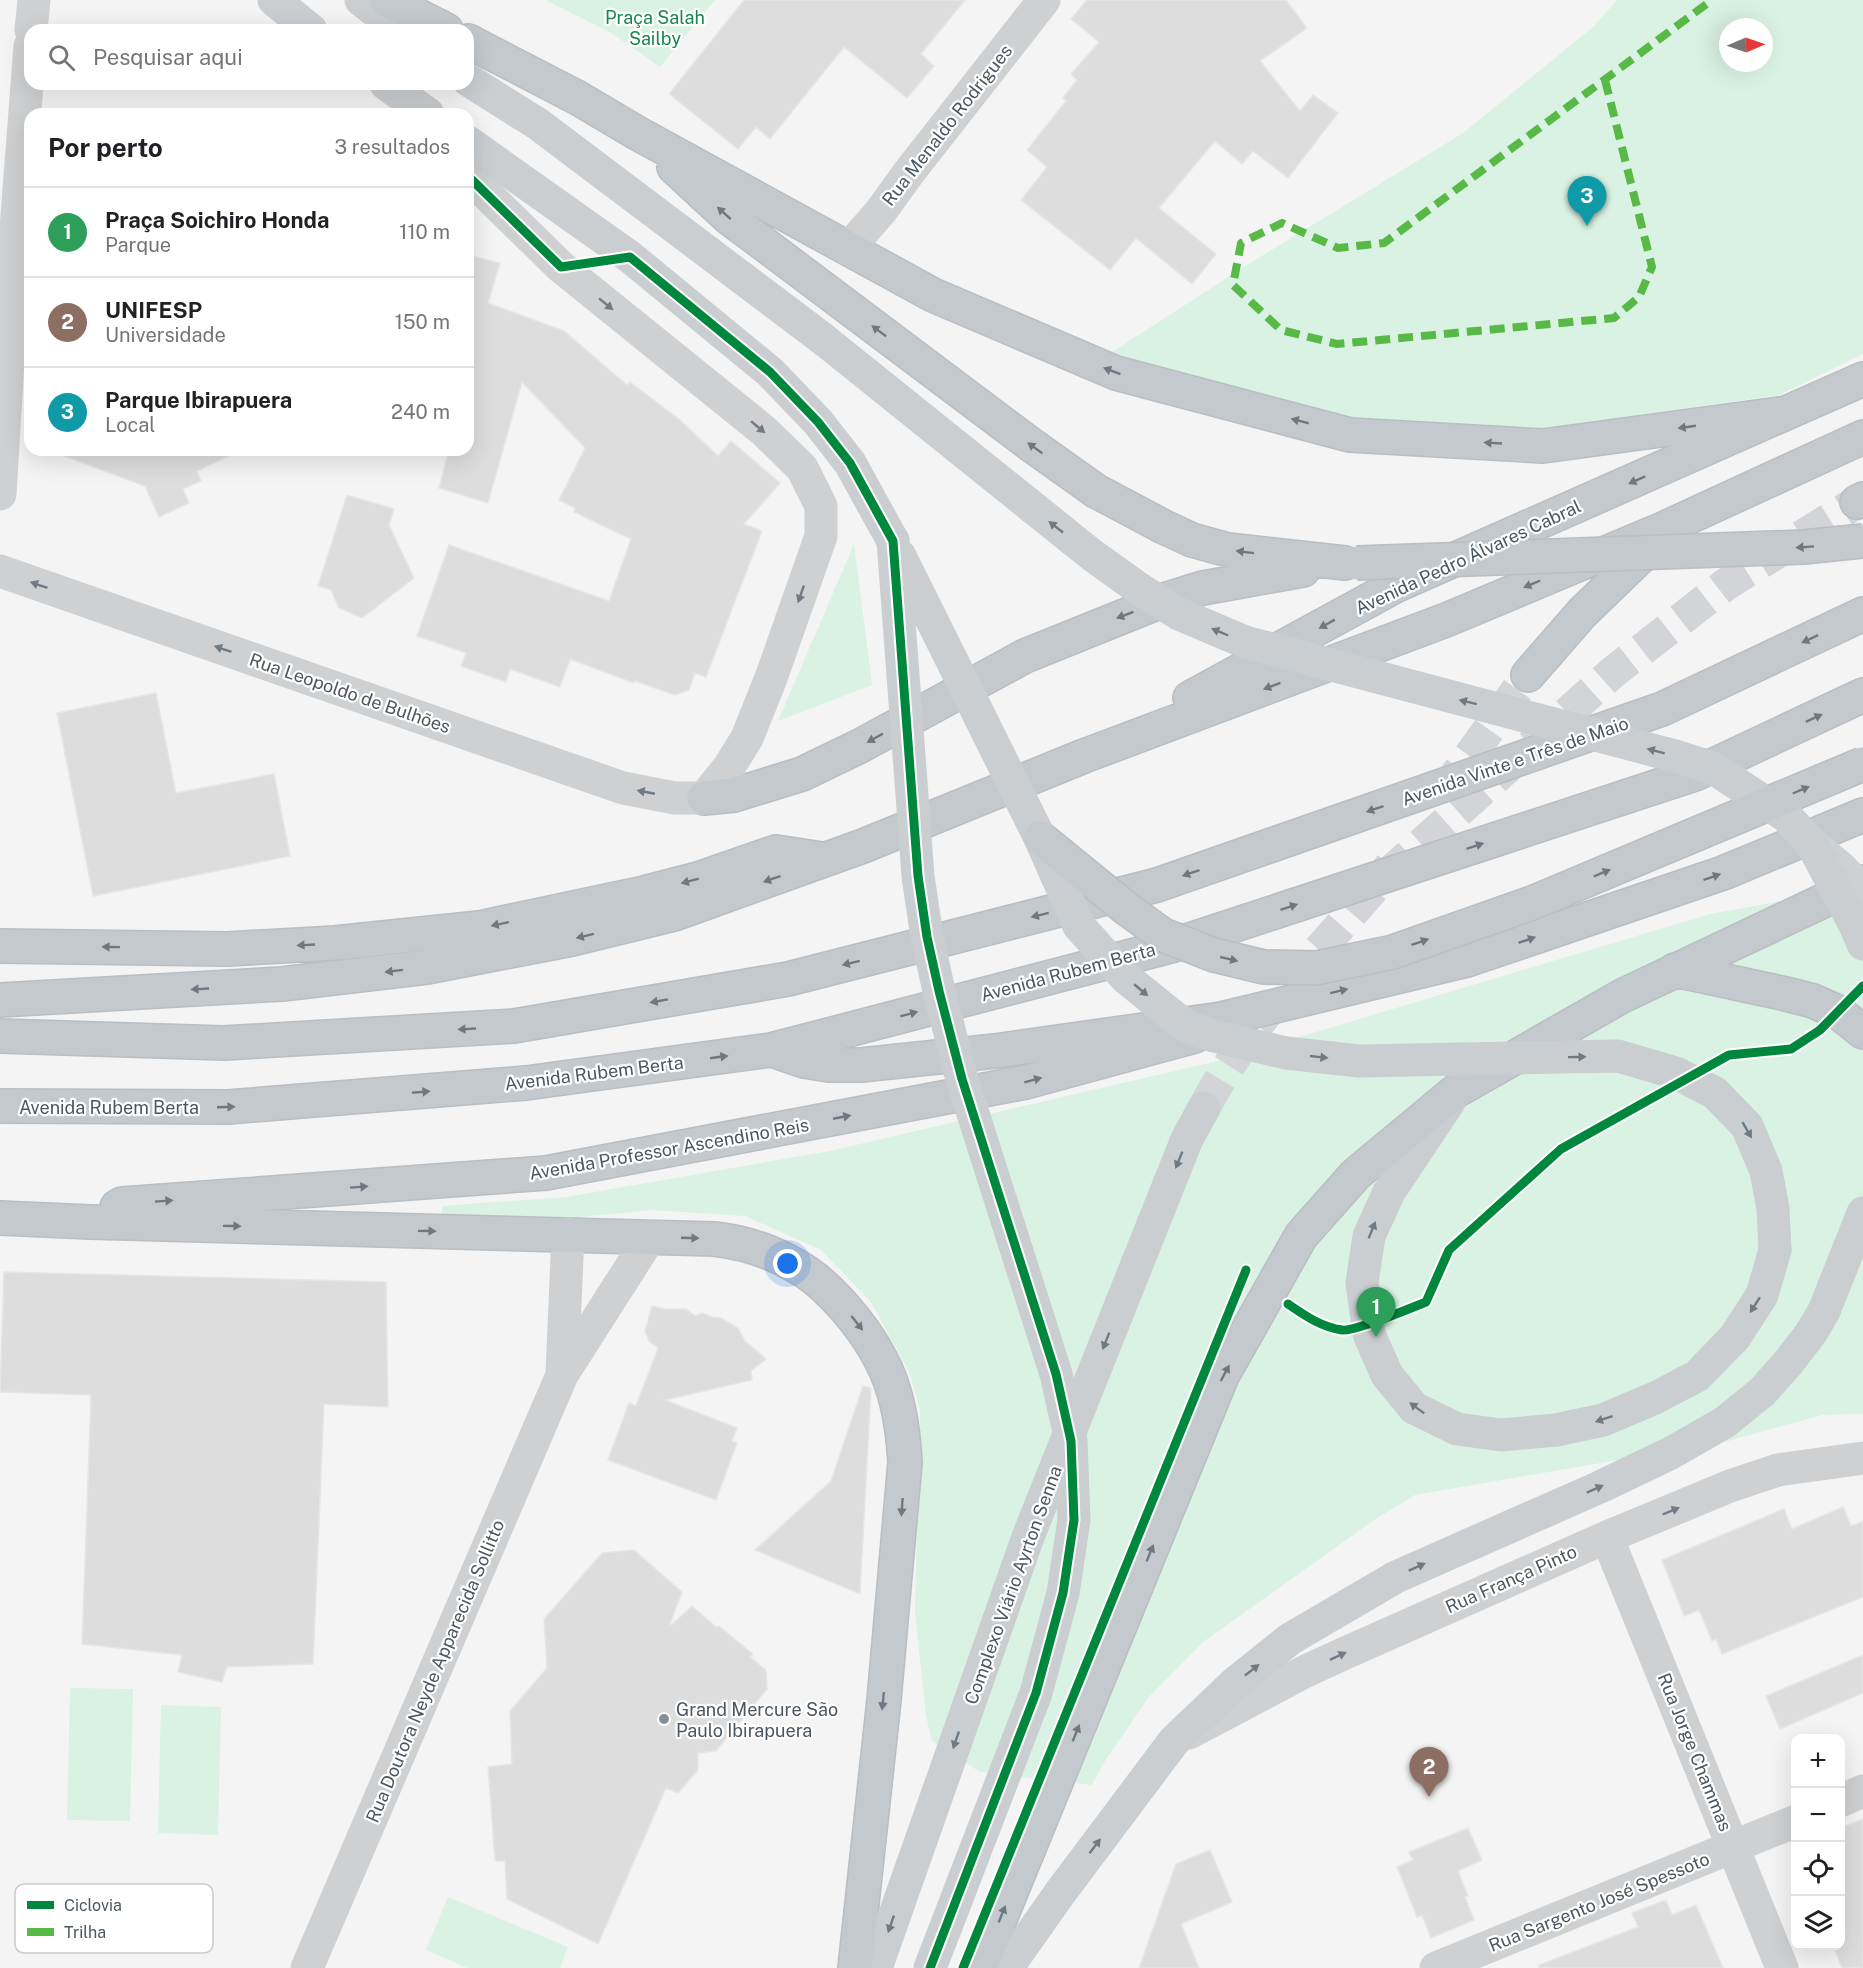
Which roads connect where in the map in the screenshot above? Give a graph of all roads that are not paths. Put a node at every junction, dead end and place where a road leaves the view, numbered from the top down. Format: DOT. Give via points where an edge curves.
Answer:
graph roads {
  1 [pos="34,0"];
  2 [pos="274,0"];
  3 [pos="361,0"];
  4 [pos="387,0"];
  5 [pos="1044,0"];
  6 [pos="32,24"];
  7 [pos="304,24"];
  8 [pos="392,24"];
  9 [pos="434,24"];
  10 [pos="474,44"];
  11 [pos="474,84"];
  12 [pos="27,90"];
  13 [pos="375,90"];
  14 [pos="394,90"];
  15 [pos="25,108"];
  16 [pos="395,108"];
  17 [pos="420,108"];
  18 [pos="24,124"];
  19 [pos="637,133"];
  20 [pos="474,146"];
  21 [pos="474,183"];
  22 [pos="848,249"];
  23 [pos="1863,379"];
  24 [pos="1786,413"];
  25 [pos="1863,437"];
  26 [pos="0,494"];
  27 [pos="1664,529"];
  28 [pos="893,541"];
  29 [pos="1863,541"];
  30 [pos="1351,563"];
  31 [pos="0,571"];
  32 [pos="1863,614"];
  33 [pos="1528,675"];
  34 [pos="1863,695"];
  35 [pos="1084,756"];
  36 [pos="1863,764"];
  37 [pos="704,798"];
  38 [pos="1863,814"];
  39 [pos="1040,838"];
  40 [pos="1812,843"];
  41 [pos="827,860"];
  42 [pos="1863,882"];
  43 [pos="1863,891"];
  44 [pos="1863,944"];
  45 [pos="0,945"];
  46 [pos="1675,970"];
  47 [pos="0,1000"];
  48 [pos="1221,1019"];
  49 [pos="1863,1032"];
  50 [pos="0,1036"];
  51 [pos="771,1050"];
  52 [pos="1456,1091"];
  53 [pos="0,1106"];
  54 [pos="1204,1108"];
  55 [pos="1863,1213"];
  56 [pos="0,1218"];
  57 [pos="90,1222"];
  58 [pos="568,1234"];
  59 [pos="650,1237"];
  60 [pos="562,1375"];
  61 [pos="1863,1458"];
  62 [pos="1607,1537"];
  63 [pos="1174,1741"];
  64 [pos="1863,1791"];
  65 [pos="1845,1799"];
  66 [pos="1791,1823"];
  67 [pos="1734,1847"];
  68 [pos="308,1968"];
  69 [pos="855,1968"];
  70 [pos="876,1968"];
  71 [pos="930,1968"];
  72 [pos="980,1968"];
  73 [pos="1007,1968"];
  74 [pos="1436,1968"];
  75 [pos="1782,1968"];
  1 -- 6 [label="street"];
  2 -- 7 [label="main road"];
  3 -- 8 [label="main road"];
  4 -- 9 [label="highway"];
  5 -- 22 [label="street, Rua Menaldo Rodrigues"];
  10 -- 19 [label="highway"];
  40 -- 11 [label="main road, one-way, bridge" via="1786,816 1713,768 1245,642 1179,614 1092,555 823,339 538,124"];
  12 -- 15 [label="street"];
  13 -- 16 [label="street"];
  14 -- 17 [label="main road"];
  18 -- 26 [label="street"];
  19 -- 22 [label="highway"];
  30 -- 19 [label="highway, one-way" via="1228,550 1192,540 1096,491 728,217"];
  20 -- 28 [label="main road" via="630,257 770,372 818,422 850,463"];
  21 -- 37 [label="street, one-way" via="561,267 764,431 802,468 821,506 821,536 747,738"];
  24 -- 22 [label="highway, one-way" via="1543,446 1350,435 1116,373 933,295"];
  23 -- 24 [label="highway, Avenida Pedro Álvares Cabral"];
  24 -- 35 [label="highway, Avenida Pedro Álvares Cabral, one-way" via="1397,585"];
  25 -- 27 [label="highway"];
  27 -- 33 [label="highway"];
  27 -- 35 [label="highway, one-way" via="1446,620"];
  28 -- 39 [label="main road, bridge"];
  28 -- 71 [label="main road, bridge" via="918,876 927,937 962,1079 1056,1374 1071,1441 1074,1520 1063,1593 1036,1693"];
  29 -- 30 [label="highway, one-way, bridge" via="1804,547"];
  30 -- 37 [label="highway, one-way" via="1240,580 1164,600 1025,656 802,774 745,792"];
  37 -- 31 [label="street, Rua Leopoldo de Bulhões, one-way" via="675,798 623,788"];
  32 -- 50 [label="highway, Avenida Vinte e Três de Maio, one-way" via="1662,709 1157,885 788,979 514,1026 224,1043"];
  51 -- 34 [label="highway, Avenida Rubem Berta, one-way" via="1174,945 1695,774"];
  35 -- 41 [label="highway"];
  39 -- 36 [label="highway, one-way, bridge" via="1163,935 1214,956 1264,967 1316,968 1393,951 1532,903"];
  48 -- 38 [label="highway, one-way" via="1467,960 1723,873"];
  39 -- 52 [label="main road, one-way, bridge" via="1079,926 1126,978 1187,1027 1286,1053 1359,1061 1618,1056 1676,1073 1715,1093 1746,1126 1766,1171 1775,1250 1762,1294 1735,1336 1697,1376 1603,1420 1556,1430 1501,1435 1457,1430 1414,1408 1387,1375 1369,1334 1362,1283 1369,1236 1389,1192"];
  40 -- 43 [label="street, bridge"];
  40 -- 44 [label="main road, bridge"];
  41 -- 45 [label="highway, one-way" via="776,852 687,882 479,928 335,943 227,949"];
  41 -- 47 [label="highway, one-way" via="674,914 572,939 427,967 282,984"];
  42 -- 46 [label="highway"];
  46 -- 49 [label="highway" via="1813,1002 1838,1012"];
  46 -- 52 [label="highway"];
  48 -- 51 [label="highway" via="995,1051 861,1065 804,1061"];
  57 -- 48 [label="highway, Avenida Professor Ascendino Reis, one-way" via="122,1204 558,1171 1026,1082 1195,1036"];
  53 -- 51 [label="highway, Avenida Rubem Berta, one-way" via="228,1107 526,1083"];
  72 -- 52 [label="highway, one-way" via="1222,1376 1301,1236 1356,1174"];
  54 -- 70 [label="main road, Complexo Viário Ayrton Senna, one-way" via="1187,1139 1028,1537"];
  63 -- 55 [label="main road, one-way" via="1235,1683 1290,1639 1396,1577 1671,1454 1725,1422 1762,1392 1810,1333 1824,1311"];
  56 -- 57 [label="highway"];
  57 -- 58 [label="highway, one-way"];
  58 -- 59 [label="highway"];
  58 -- 60 [label="street"];
  59 -- 60 [label="street"];
  59 -- 69 [label="highway, one-way" via="736,1242 796,1265 858,1322 882,1361 894,1395 903,1430 904,1473"];
  60 -- 68 [label="street, Rua Doutora Neyde Apparecida Sollitto"];
  62 -- 61 [label="street, Rua França Pinto, one-way" via="1778,1470"];
  63 -- 62 [label="street, Rua França Pinto, one-way" via="1306,1671"];
  62 -- 67 [label="street, Rua Jorge Chammas"];
  73 -- 63 [label="main road, one-way"];
  64 -- 65 [label="street"];
  66 -- 67 [label="street, Rua Sargento José Spessoto"];
  67 -- 74 [label="street, Rua Sargento José Spessoto"];
  67 -- 75 [label="street, Rua Jorge Chammas"];
}
